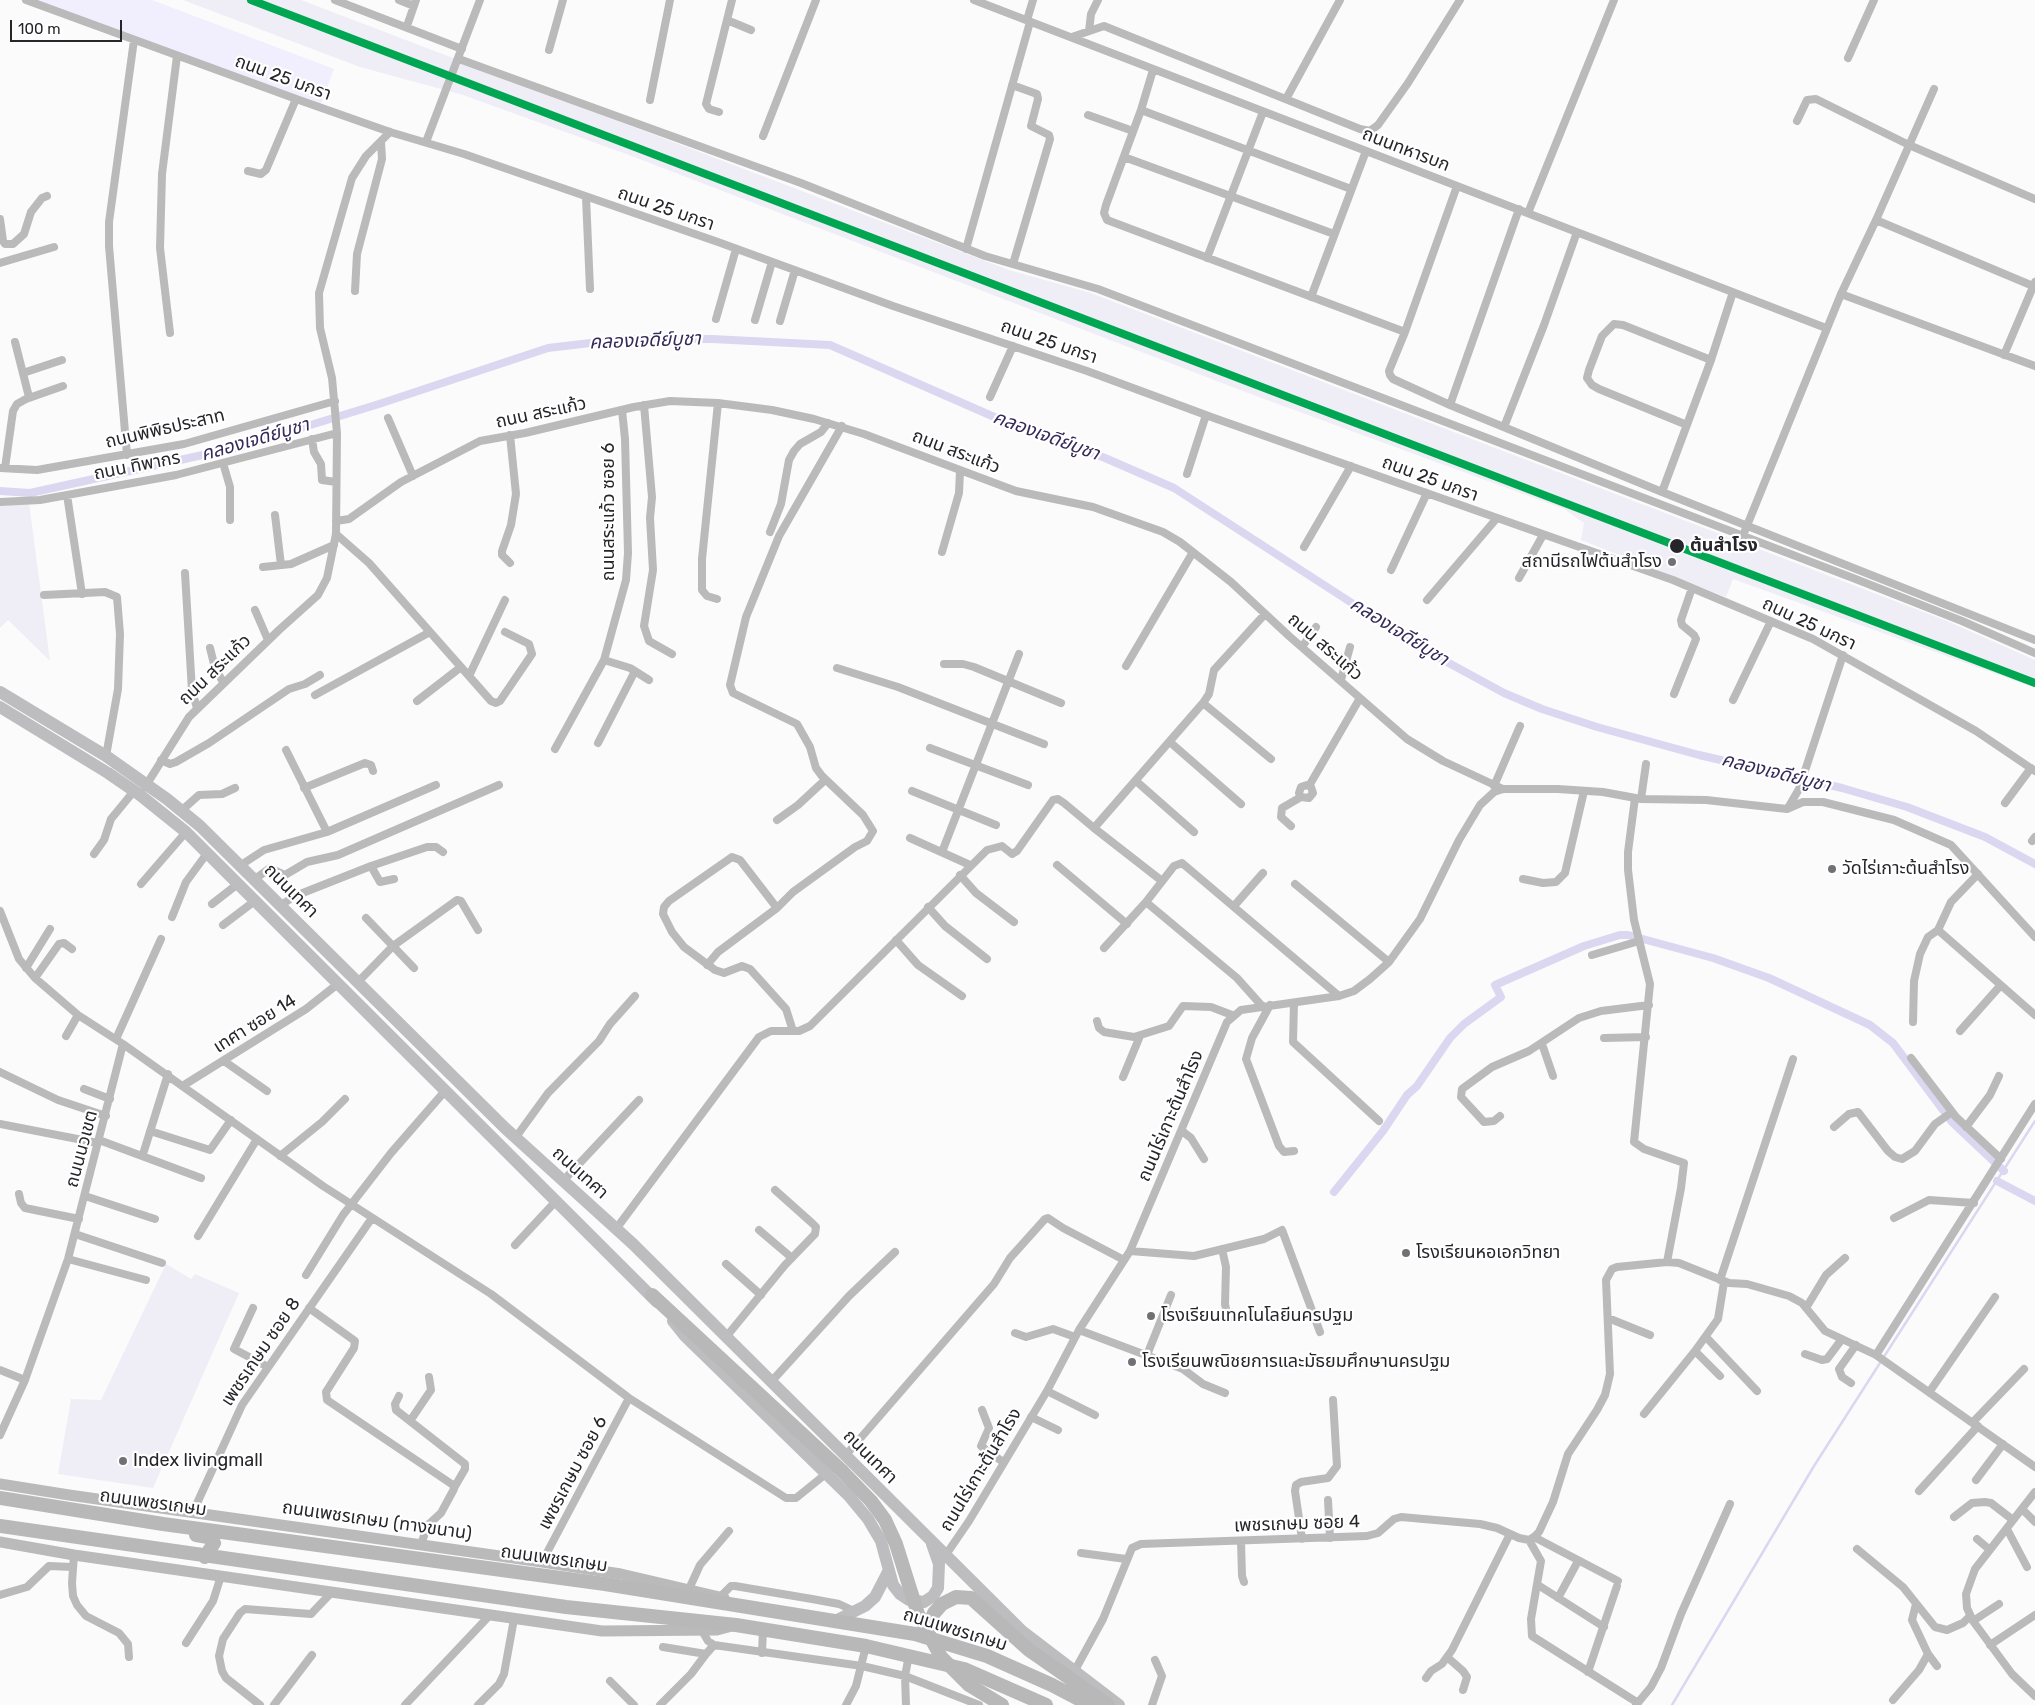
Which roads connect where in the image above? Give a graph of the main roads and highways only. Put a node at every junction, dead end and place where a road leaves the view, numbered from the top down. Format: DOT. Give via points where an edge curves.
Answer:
graph roads {
  1 [pos="0,692"];
  2 [pos="0,707"];
  3 [pos="140,790"];
  4 [pos="505,1128"];
  5 [pos="494,1140"];
  6 [pos="548,1169"];
  7 [pos="535,1182"];
  8 [pos="652,1295"];
  9 [pos="0,1484"];
  10 [pos="0,1498"];
  11 [pos="123,1518"];
  12 [pos="0,1526"];
  13 [pos="0,1542"];
  14 [pos="931,1542"];
  15 [pos="205,1557"];
  16 [pos="889,1570"];
  17 [pos="746,1607"];
  18 [pos="835,1621"];
  19 [pos="736,1625"];
  20 [pos="927,1630"];
  21 [pos="1002,1705"];
  22 [pos="1046,1705"];
  23 [pos="1090,1705"];
  24 [pos="1108,1705"];
  25 [pos="1119,1705"];
  1 -- 3 [label="main road, ถนนเทศา" via="106,756"];
  2 -- 3 [label="main road, ถนนเทศา"];
  3 -- 4 [label="main road, ถนนเทศา" via="181,811 241,865"];
  3 -- 5 [label="main road, ถนนเทศา" via="239,882"];
  4 -- 5 [label="main road"];
  4 -- 6 [label="main road, ถนนเทศา"];
  5 -- 7 [label="main road, ถนนเทศา"];
  6 -- 7 [label="main road"];
  6 -- 14 [label="main road, ถนนเทศา" via="616,1229"];
  7 -- 8 [label="main road, ถนนเทศา"];
  8 -- 16 [label="main road, ถนนเทศา" via="685,1336 827,1473 868,1519 881,1541"];
  8 -- 20 [label="highway, bridge" via="871,1501 885,1520 896,1544 918,1614"];
  9 -- 17 [label="main road, ถนนเพชรเกษม (ทางขนาน)" via="621,1574 720,1596"];
  10 -- 11 [label="highway, ถนนเพชรเกษม"];
  11 -- 15 [label="highway" via="157,1531 208,1537 214,1545"];
  11 -- 17 [label="highway, ถนนเพชรเกษม" via="605,1584"];
  12 -- 15 [label="highway, ถนนเพชรเกษม"];
  13 -- 19 [label="main road" via="602,1631 717,1630"];
  14 -- 16 [label="main road, ถนนเทศา" via="940,1575 933,1596 924,1602 909,1600 893,1585"];
  14 -- 25 [label="main road, ถนนเทศา" via="1022,1631"];
  15 -- 19 [label="highway, ถนนเพชรเกษม" via="566,1607"];
  16 -- 18 [label="main road" via="876,1596 866,1606"];
  17 -- 18 [label="highway, ถนนเพชรเกษม"];
  18 -- 23 [label="highway, ถนนเพชรเกษม" via="915,1634 986,1656"];
  19 -- 22 [label="highway, ถนนเพชรเกษม" via="866,1646 964,1669"];
  20 -- 21 [label="highway, bridge" via="942,1657 957,1674"];
  20 -- 24 [label="highway" via="934,1613 950,1598 971,1598 1029,1650"];
}
